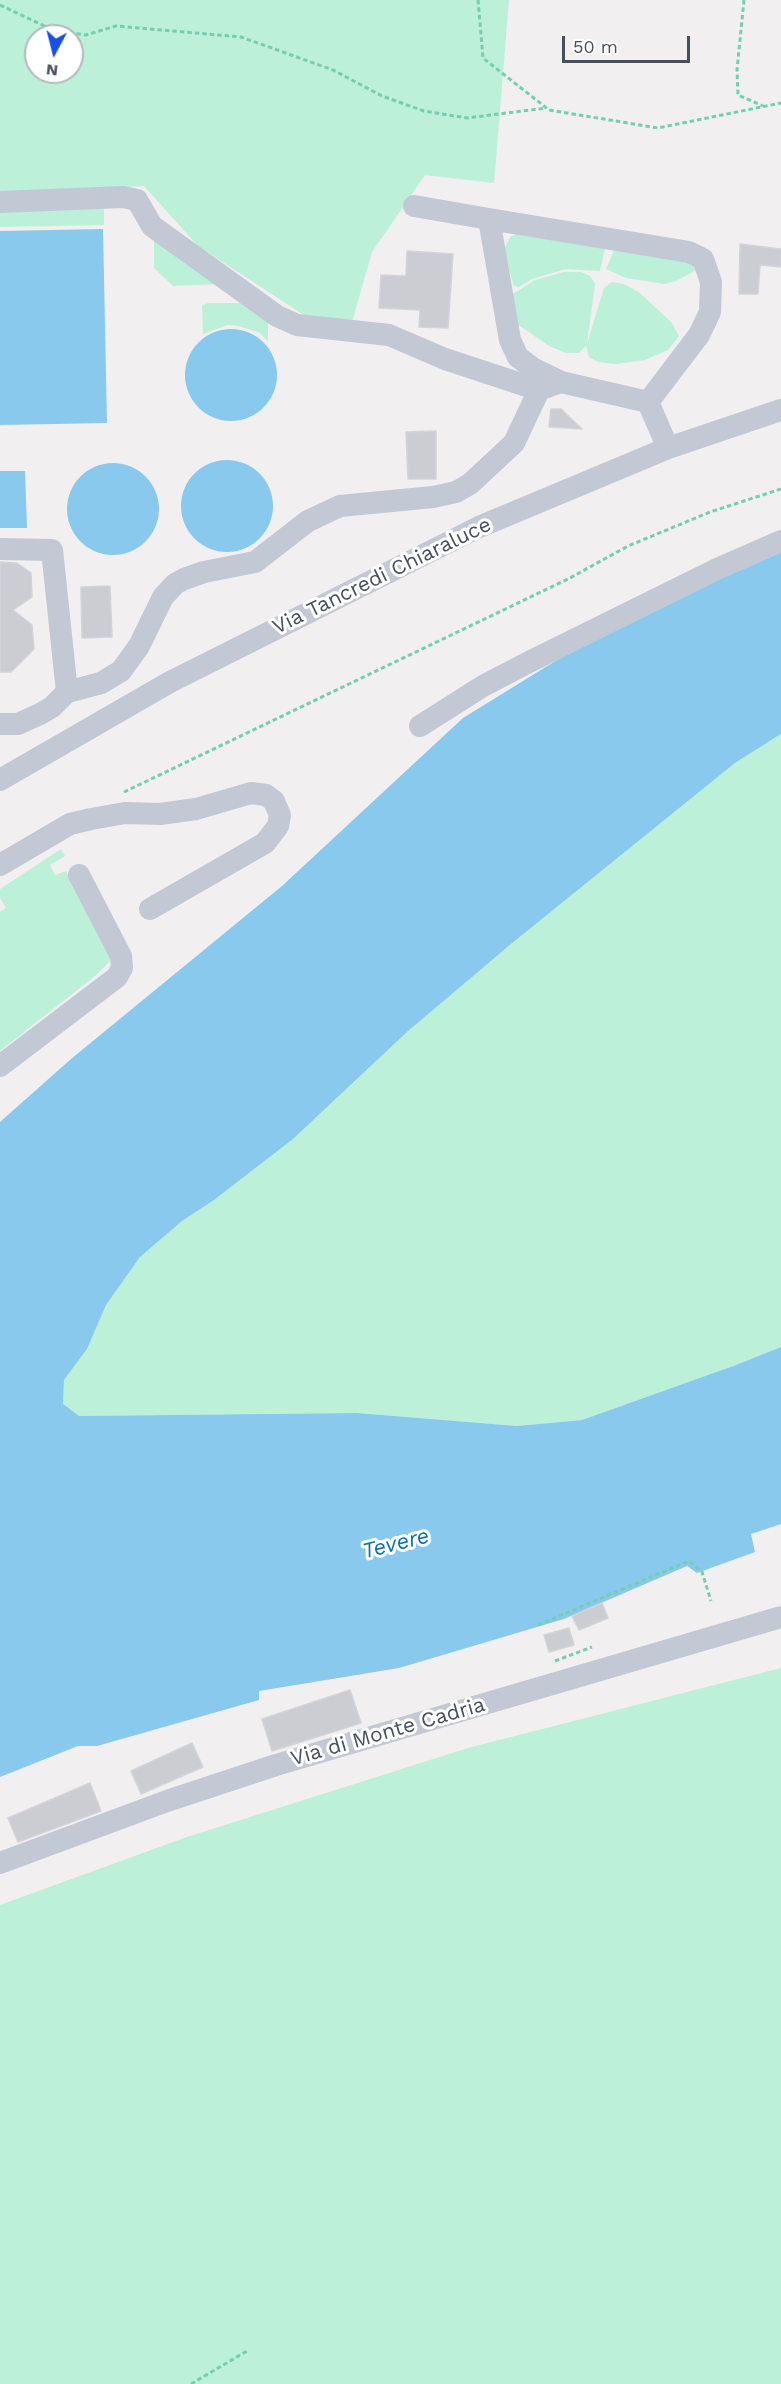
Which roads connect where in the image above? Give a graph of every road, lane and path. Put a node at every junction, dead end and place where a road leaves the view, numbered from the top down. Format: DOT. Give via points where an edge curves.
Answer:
graph roads {
  1 [pos="478,0"];
  2 [pos="744,0"];
  3 [pos="0,5"];
  4 [pos="781,103"];
  5 [pos="765,106"];
  6 [pos="546,108"];
  7 [pos="0,202"];
  8 [pos="414,206"];
  9 [pos="489,219"];
  10 [pos="561,382"];
  11 [pos="540,390"];
  12 [pos="648,402"];
  13 [pos="781,410"];
  14 [pos="668,448"];
  15 [pos="781,489"];
  16 [pos="781,541"];
  17 [pos="0,549"];
  18 [pos="67,692"];
  19 [pos="0,724"];
  20 [pos="420,726"];
  21 [pos="0,780"];
  22 [pos="124,792"];
  23 [pos="0,865"];
  24 [pos="79,875"];
  25 [pos="150,909"];
  26 [pos="0,1066"];
  27 [pos="711,1601"];
  28 [pos="781,1617"];
  29 [pos="538,1625"];
  30 [pos="592,1647"];
  31 [pos="550,1663"];
  32 [pos="0,1863"];
  33 [pos="247,2351"];
  34 [pos="190,2384"];
  1 -- 6 [label="path" via="483,58"];
  2 -- 5 [label="path" via="738,94"];
  3 -- 6 [label="path" via="55,31 86,35 116,26 241,37 333,70 382,96 424,111 467,117"];
  4 -- 5 [label="path"];
  5 -- 6 [label="path" via="658,128"];
  7 -- 11 [label="street" via="123,197 137,200 152,226 297,325 389,335 445,359"];
  8 -- 9 [label="street"];
  9 -- 10 [label="street" via="512,347 522,362"];
  9 -- 12 [label="street" via="689,252 703,259 711,282 710,312 699,335"];
  10 -- 11 [label="street"];
  10 -- 12 [label="street"];
  11 -- 18 [label="street" via="514,443 470,484 433,498 340,506 308,521 255,562 184,579 163,597 122,671 101,683"];
  12 -- 14 [label="street"];
  13 -- 14 [label="street, Via Tancredi Chiaraluce"];
  14 -- 21 [label="street, Via Tancredi Chiaraluce" via="514,511 335,598 160,688"];
  15 -- 22 [label="path" via="710,512 628,546 570,578"];
  16 -- 20 [label="street" via="511,672"];
  17 -- 18 [label="street" via="52,550"];
  18 -- 19 [label="street" via="40,714 18,724"];
  23 -- 25 [label="street" via="70,824 91,819 196,809 251,792 274,801 280,815 278,826 265,843"];
  24 -- 26 [label="street" via="121,956 122,968 117,977"];
  27 -- 29 [label="path" via="702,1572 689,1561"];
  28 -- 32 [label="street, Via di Monte Cadria" via="276,1765"];
  30 -- 31 [label="path"];
  33 -- 34 [label="path"];
}
